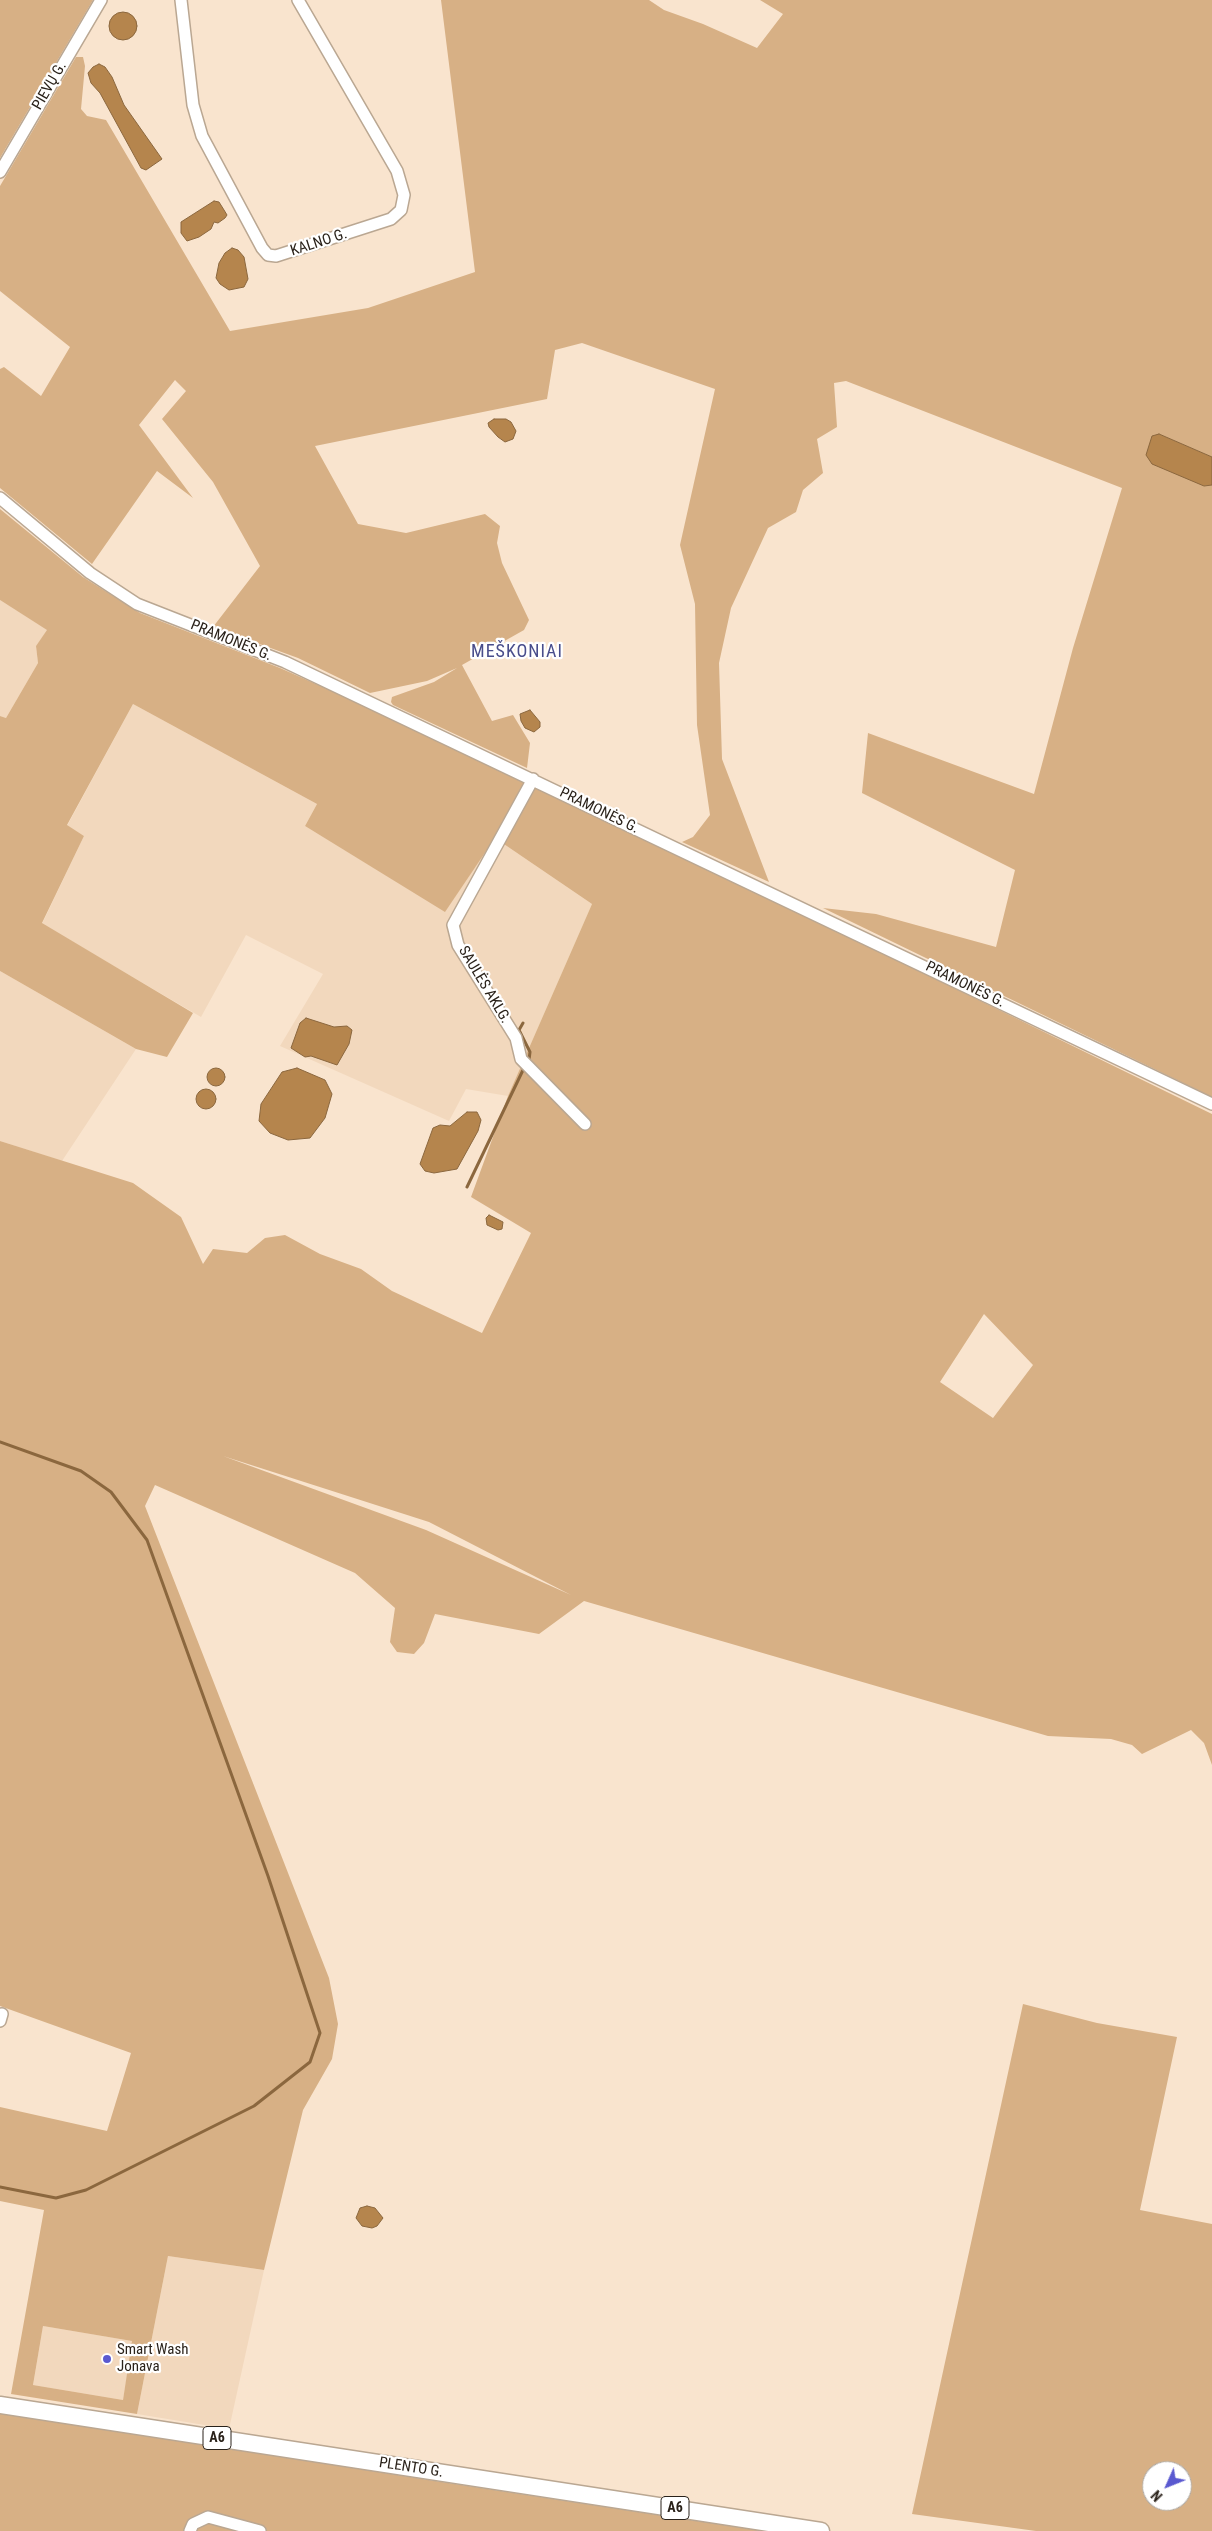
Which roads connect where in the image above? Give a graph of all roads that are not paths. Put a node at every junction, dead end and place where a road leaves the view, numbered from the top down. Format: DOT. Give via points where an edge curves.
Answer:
graph roads {
  1 [pos="101,0"];
  2 [pos="181,0"];
  3 [pos="298,0"];
  4 [pos="0,172"];
  5 [pos="0,498"];
  6 [pos="533,780"];
  7 [pos="1212,1104"];
  8 [pos="585,1124"];
  9 [pos="0,2405"];
  10 [pos="191,2527"];
  11 [pos="260,2531"];
  12 [pos="821,2531"];
  1 -- 4 [label="street, PIEVŲ G."];
  2 -- 3 [label="street, KALNO G." via="193,105 202,136 262,248 268,255 276,256 391,219 401,210 404,195 397,171"];
  5 -- 6 [label="street, PRAMONĖS G." via="90,573 137,604 285,662"];
  6 -- 7 [label="street, PRAMONĖS G."];
  6 -- 8 [label="street, SAULĖS AKLG." via="454,925 458,945 516,1038 521,1059"];
  9 -- 12 [label="highway, PLENTO G. / A6"];
  10 -- 11 [label="street" via="208,2517"];
}
